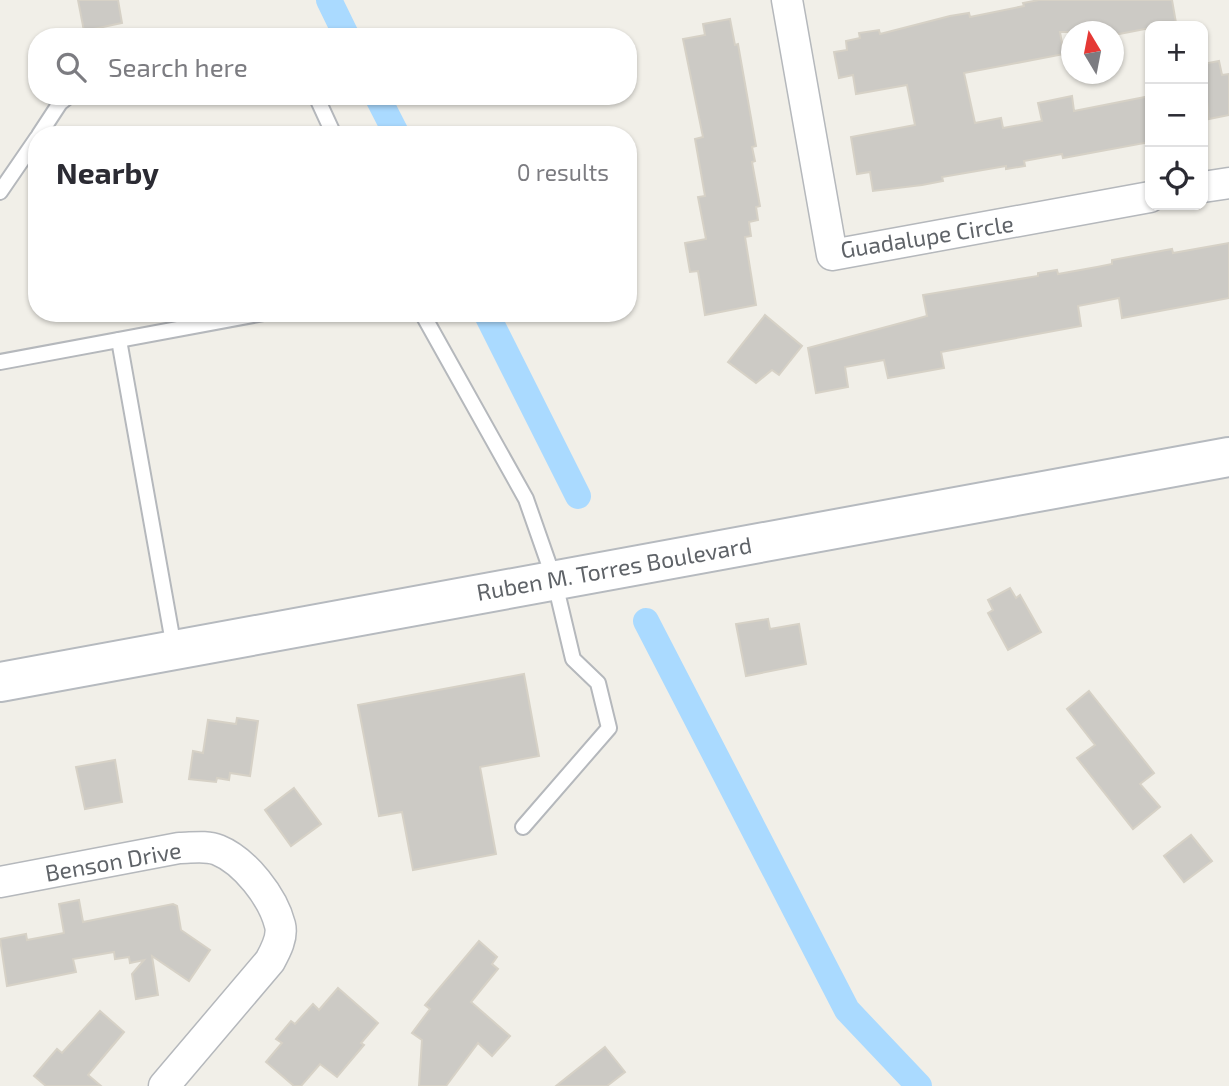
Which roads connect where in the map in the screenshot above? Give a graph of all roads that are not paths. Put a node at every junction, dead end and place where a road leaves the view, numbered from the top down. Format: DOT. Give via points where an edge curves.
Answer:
graph roads {
  1 [pos="787,0"];
  2 [pos="59,105"];
  3 [pos="320,105"];
  4 [pos="45,126"];
  5 [pos="330,126"];
  6 [pos="28,151"];
  7 [pos="1229,183"];
  8 [pos="1208,186"];
  9 [pos="0,192"];
  10 [pos="1145,198"];
  11 [pos="216,322"];
  12 [pos="427,322"];
  13 [pos="119,340"];
  14 [pos="0,362"];
  15 [pos="1229,457"];
  16 [pos="554,579"];
  17 [pos="174,649"];
  18 [pos="0,682"];
  19 [pos="523,827"];
  20 [pos="0,882"];
  21 [pos="164,1086"];
  1 -- 10 [label="street, Guadalupe Circle" via="832,255"];
  2 -- 4 [label="lane"];
  3 -- 5 [label="lane"];
  6 -- 9 [label="lane"];
  7 -- 8 [label="street"];
  11 -- 13 [label="lane"];
  12 -- 16 [label="lane" via="526,499"];
  13 -- 14 [label="lane"];
  13 -- 17 [label="lane"];
  15 -- 16 [label="main road, Ruben M. Torres Boulevard"];
  16 -- 17 [label="main road, Ruben M. Torres Boulevard"];
  16 -- 19 [label="lane" via="573,659 598,683 609,727"];
  17 -- 18 [label="main road, Ruben M. Torres Boulevard"];
  20 -- 21 [label="street, Benson Drive" via="205,847 235,860 264,891 281,926 275,952"];
}
